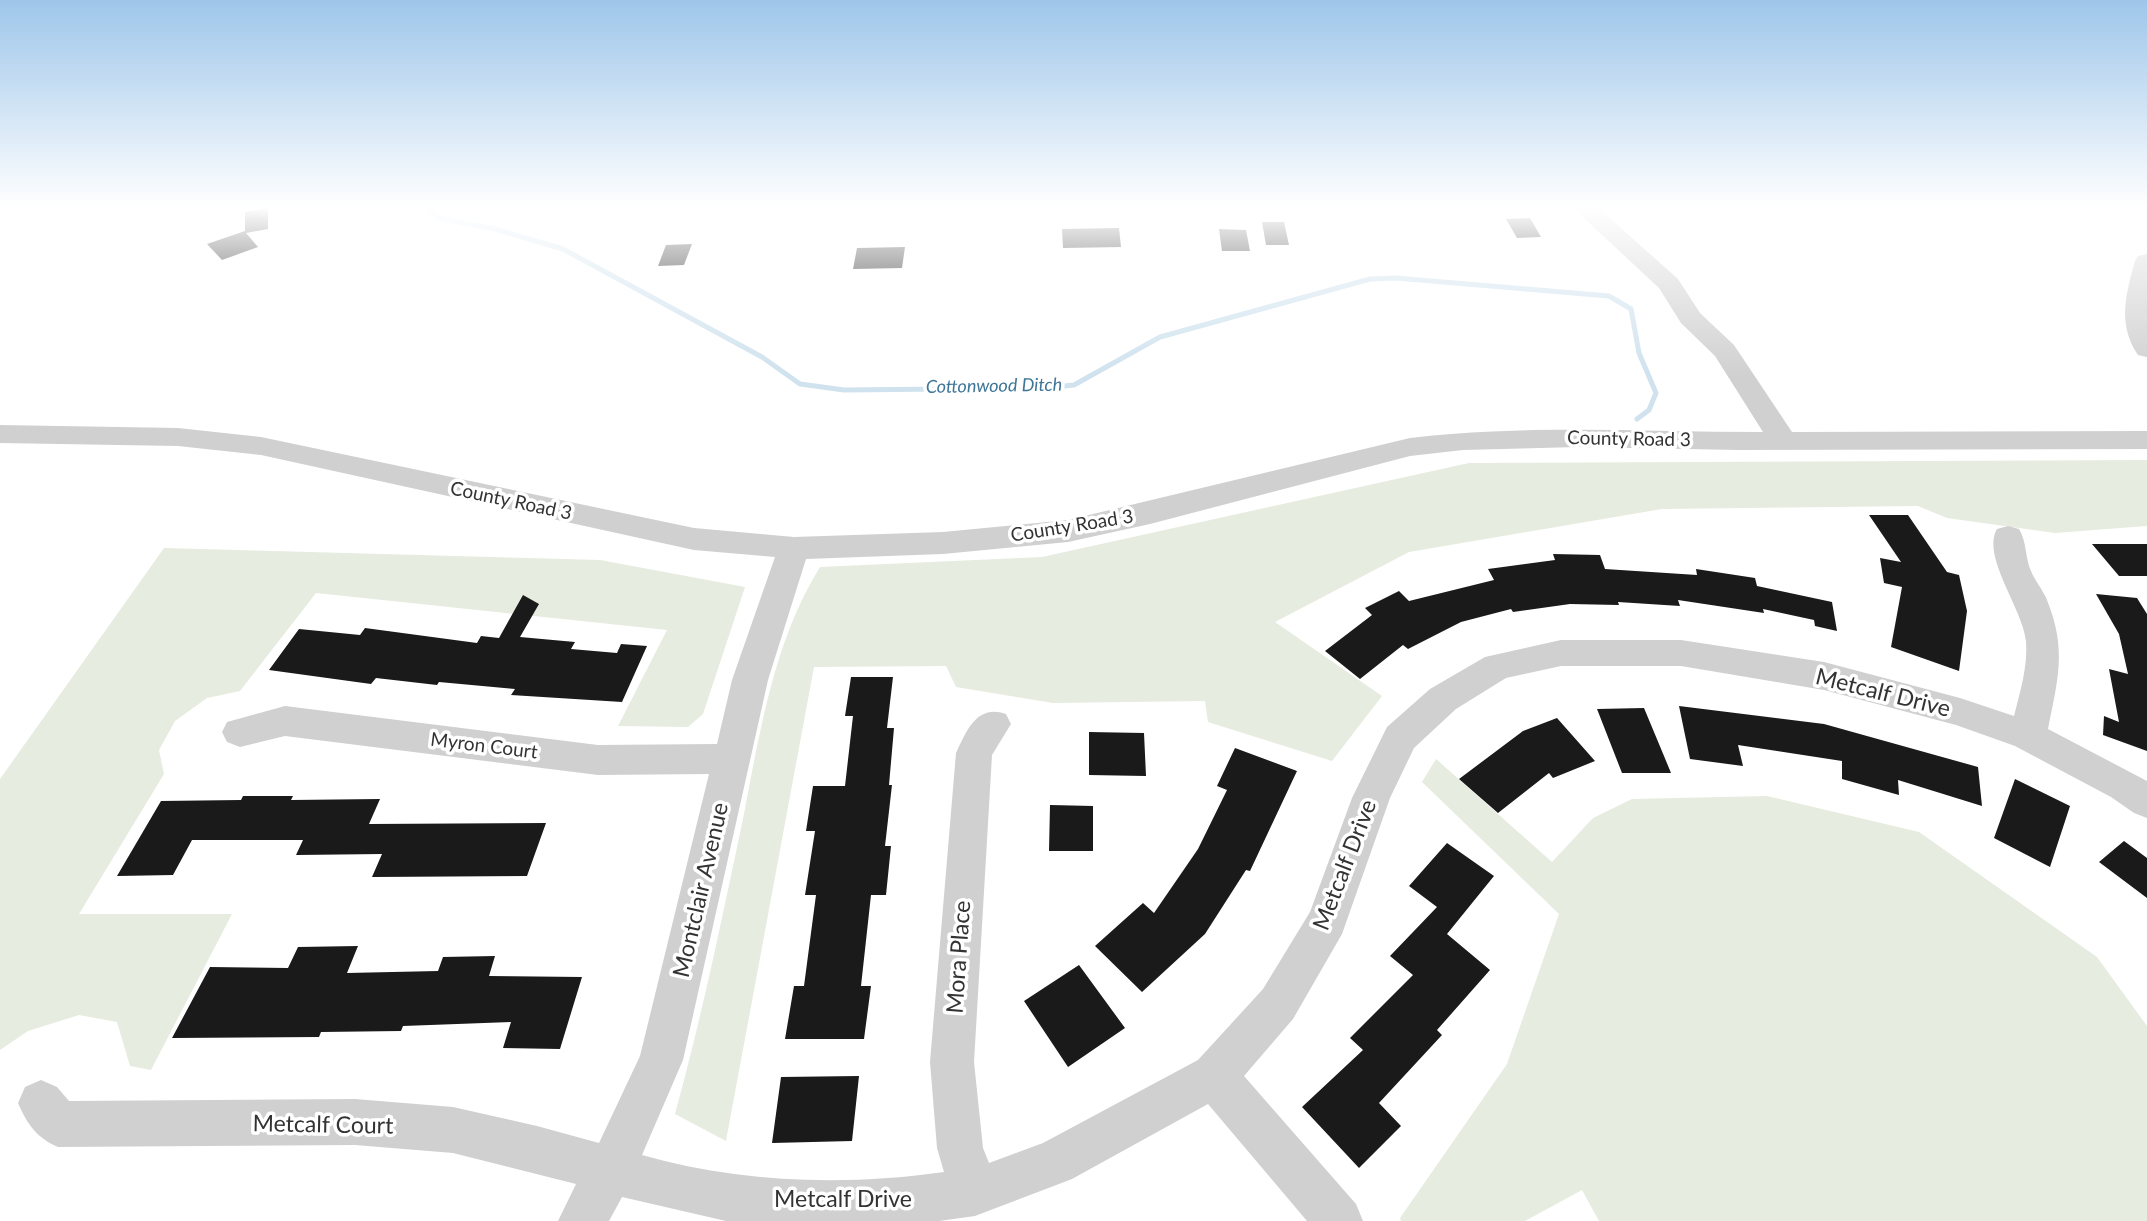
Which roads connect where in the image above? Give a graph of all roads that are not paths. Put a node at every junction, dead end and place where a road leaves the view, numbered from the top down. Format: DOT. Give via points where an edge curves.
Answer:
graph roads {
  1 [pos="1644,262"];
  2 [pos="2147,262"];
  3 [pos="2147,349"];
  4 [pos="0,434"];
  5 [pos="1770,440"];
  6 [pos="2147,440"];
  7 [pos="2008,537"];
  8 [pos="794,548"];
  9 [pos="993,724"];
  10 [pos="240,732"];
  11 [pos="2028,736"];
  12 [pos="730,760"];
  13 [pos="2147,802"];
  14 [pos="1214,1076"];
  15 [pos="41,1103"];
  16 [pos="611,1170"];
  17 [pos="975,1192"];
  18 [pos="582,1221"];
  19 [pos="1339,1221"];
  1 -- 5 [label="street" via="1669,284 1690,318 1700,351"];
  2 -- 3 [label="street" via="2135,320"];
  4 -- 8 [label="street, County Road 3" via="178,437 261,446 694,539"];
  5 -- 6 [label="street, County Road 3"];
  5 -- 8 [label="street, County Road 3" via="1463,441 1410,447 1068,531 943,543"];
  7 -- 11 [label="street" via="2014,571 2030,598 2043,640 2042,672"];
  8 -- 12 [label="street, Montclair Avenue" via="750,680"];
  9 -- 17 [label="street, Mora Place" via="974,753 952,1062 960,1148"];
  10 -- 12 [label="street, Myron Court" via="285,721 598,760"];
  11 -- 13 [label="street, Metcalf Drive"];
  11 -- 14 [label="street, Metcalf Drive" via="1960,712 1824,676 1681,653 1561,653 1497,667 1443,699 1400,738 1371,798 1327,921 1278,1004"];
  12 -- 16 [label="street, Montclair Avenue" via="661,1060"];
  14 -- 17 [label="street, Metcalf Drive" via="1055,1162"];
  14 -- 19 [label="street"];
  15 -- 16 [label="street, Metcalf Court" via="58,1124 355,1122 453,1130"];
  16 -- 17 [label="street, Metcalf Drive" via="742,1200 888,1204"];
  16 -- 18 [label="street, Montclair Avenue"];
}
